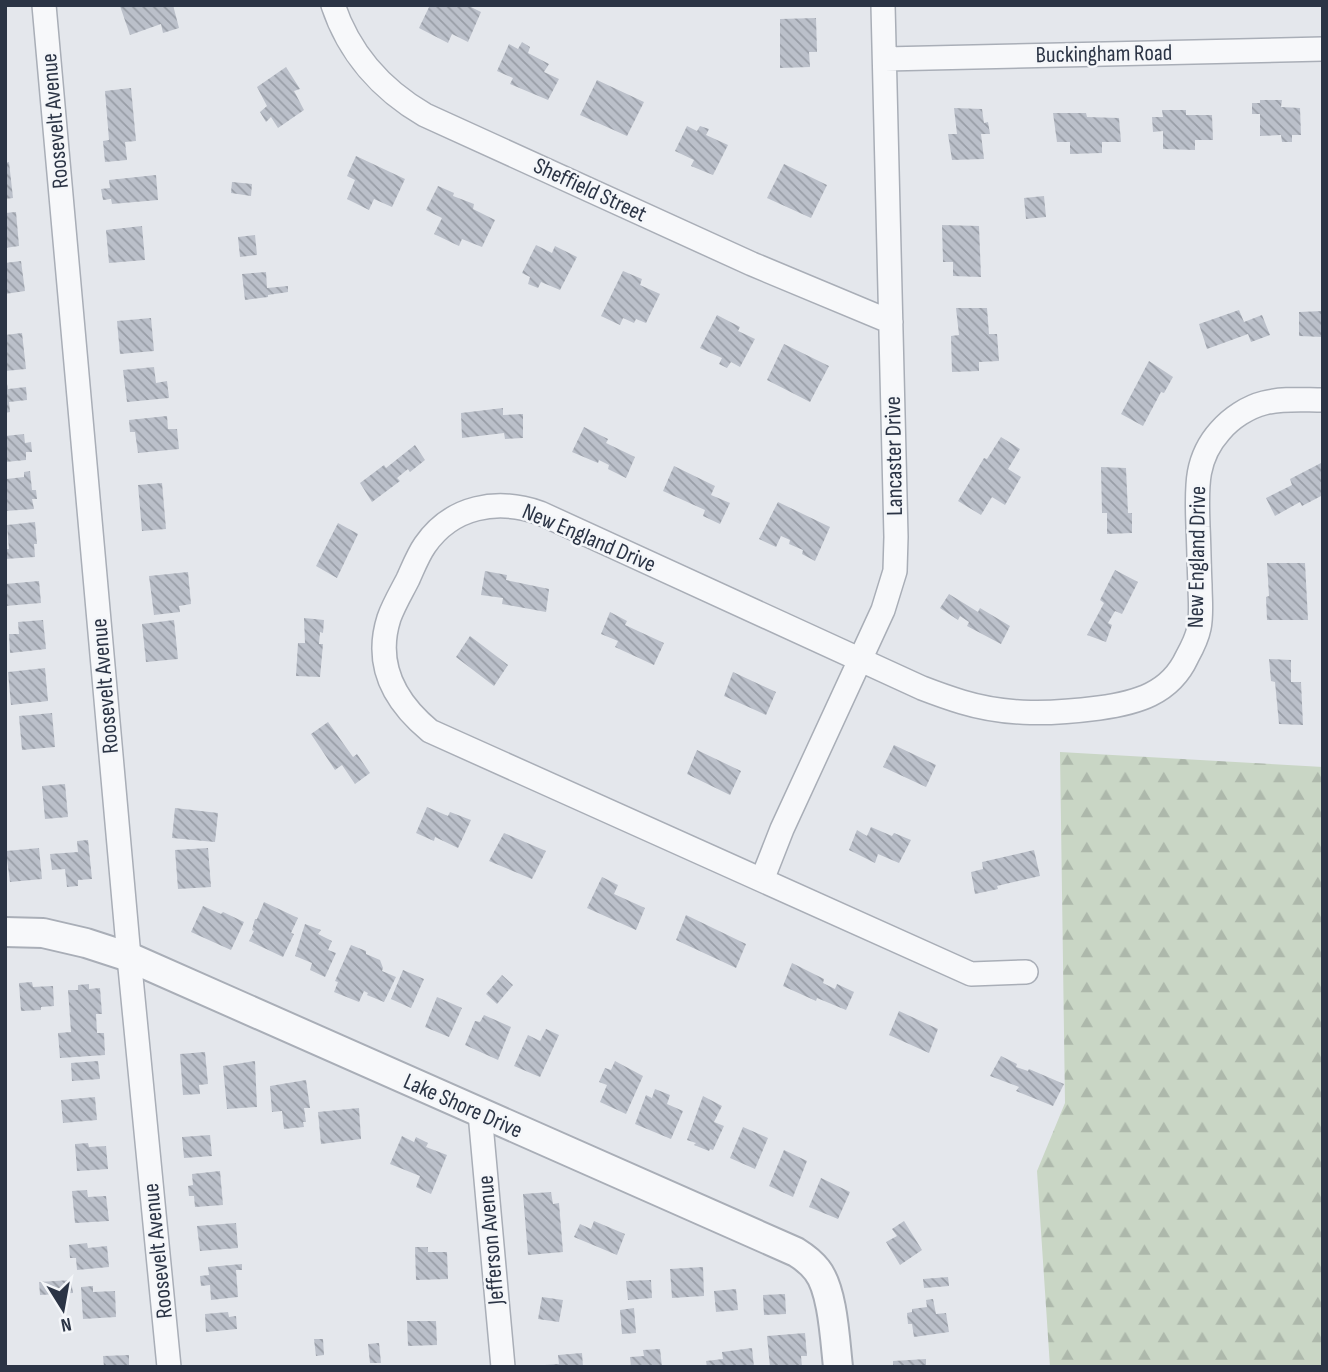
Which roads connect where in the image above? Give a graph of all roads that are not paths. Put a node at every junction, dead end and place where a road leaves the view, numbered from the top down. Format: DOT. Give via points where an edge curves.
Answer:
graph roads {
  1 [pos="44,5"];
  2 [pos="333,5"];
  3 [pos="883,5"];
  4 [pos="1323,50"];
  5 [pos="885,59"];
  6 [pos="891,322"];
  7 [pos="1323,400"];
  8 [pos="860,659"];
  9 [pos="762,880"];
  10 [pos="5,932"];
  11 [pos="128,957"];
  12 [pos="1027,972"];
  13 [pos="480,1113"];
  14 [pos="169,1367"];
  15 [pos="503,1367"];
  16 [pos="838,1367"];
  1 -- 11 [label="street, Roosevelt Avenue"];
  2 -- 6 [label="street, Sheffield Street" via="350,44 367,67 425,115"];
  3 -- 5 [label="street, Lancaster Drive"];
  4 -- 5 [label="street, Buckingham Road"];
  5 -- 6 [label="street, Lancaster Drive"];
  6 -- 8 [label="street, Lancaster Drive" via="895,571"];
  7 -- 8 [label="street, New England Drive" via="1289,399 1252,407 1215,437 1196,485 1198,632 1184,665 1145,698 1068,712 1005,711 963,703"];
  8 -- 9 [label="street, Lancaster Drive"];
  8 -- 9 [label="street, New England Drive" via="540,513 513,505 468,512 432,536 390,616 384,646 388,675 400,701 430,731"];
  9 -- 12 [label="street, New England Drive" via="971,974"];
  10 -- 11 [label="street, Lake Shore Drive" via="43,933"];
  11 -- 13 [label="street, Lake Shore Drive"];
  11 -- 14 [label="street, Roosevelt Avenue"];
  13 -- 15 [label="street, Jefferson Avenue"];
  13 -- 16 [label="street, Lake Shore Drive" via="808,1260 825,1282"];
}
